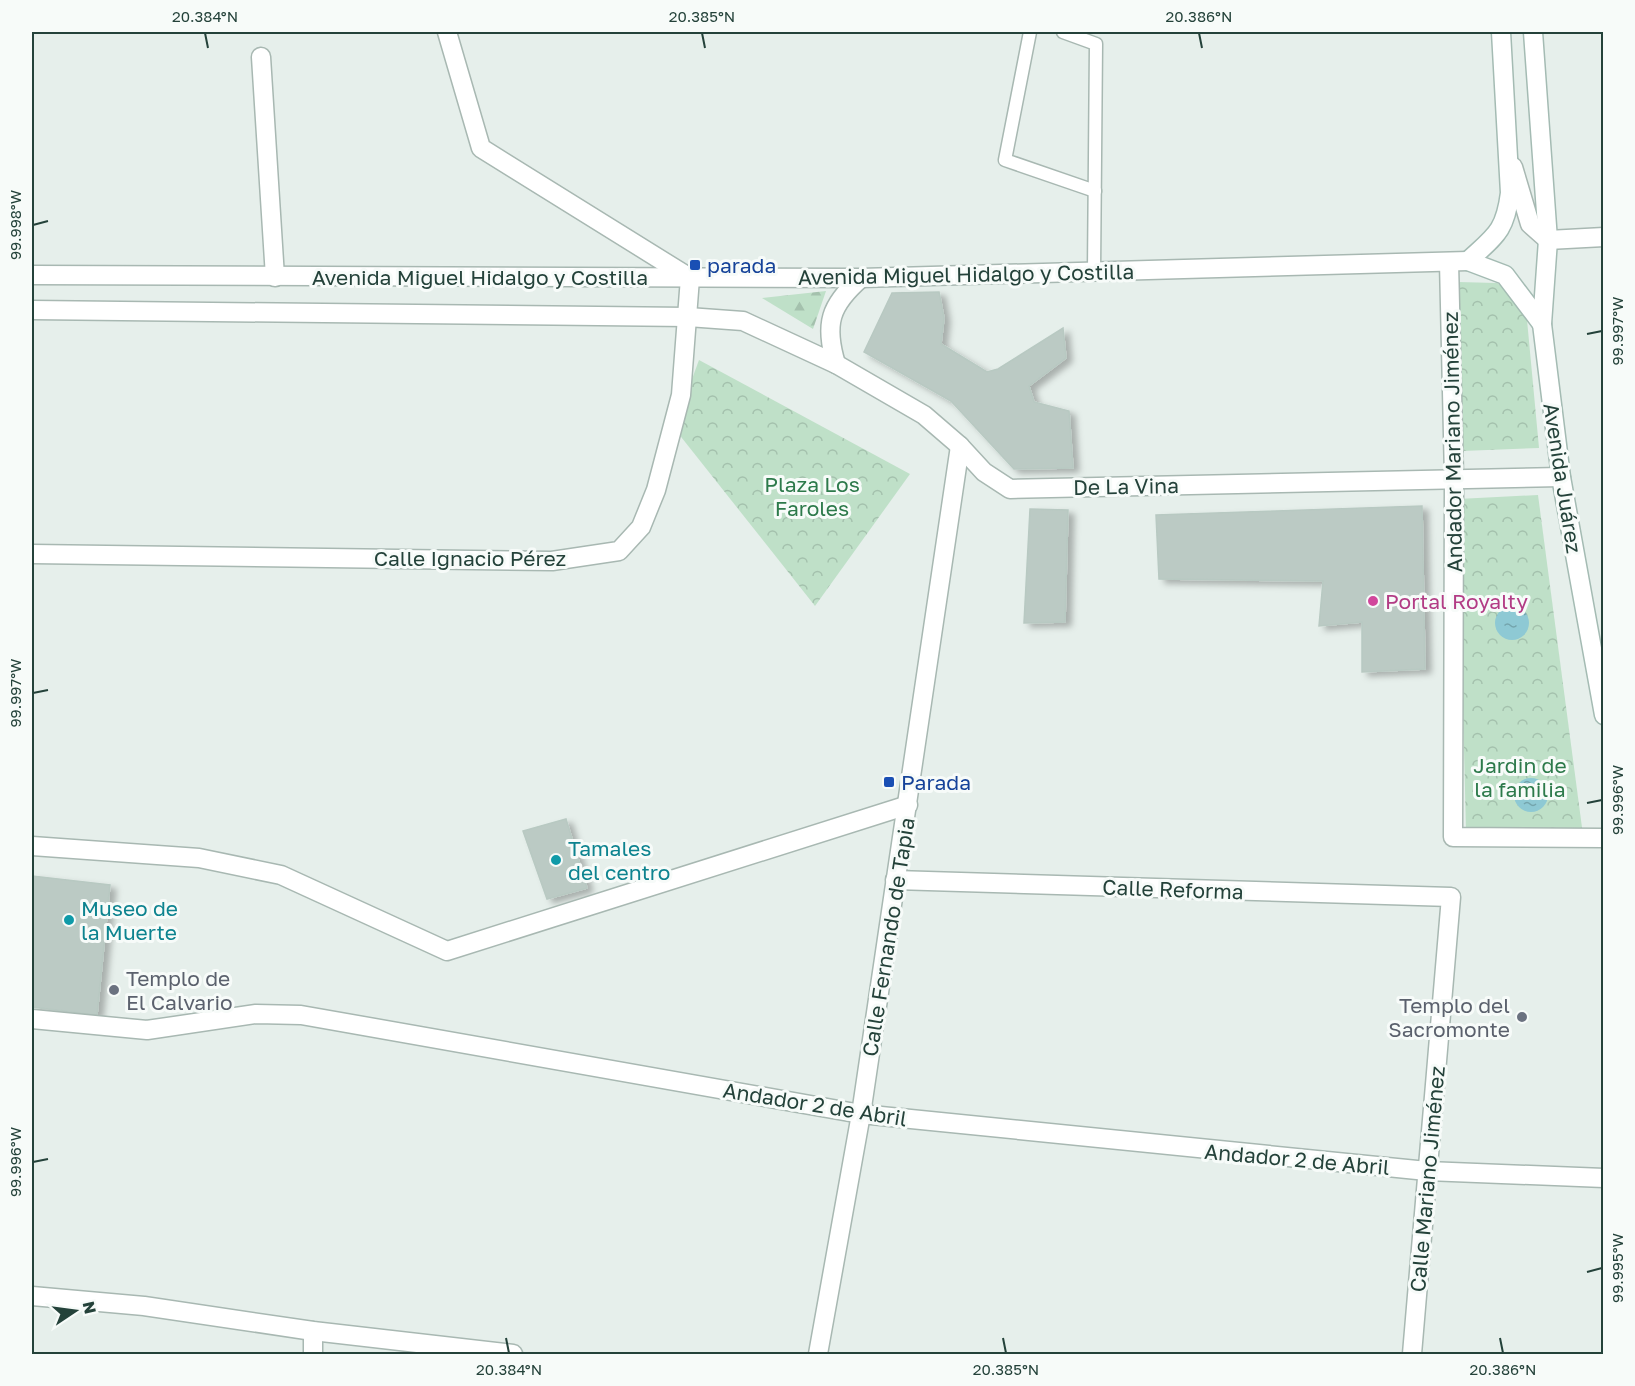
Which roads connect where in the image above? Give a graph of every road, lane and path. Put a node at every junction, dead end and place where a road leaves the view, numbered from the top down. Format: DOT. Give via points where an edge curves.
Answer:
graph roads {
  1 [pos="447,32"];
  2 [pos="1030,32"];
  3 [pos="1063,32"];
  4 [pos="1501,32"];
  5 [pos="1533,32"];
  6 [pos="261,57"];
  7 [pos="1505,125"];
  8 [pos="1095,191"];
  9 [pos="1604,237"];
  10 [pos="1548,240"];
  11 [pos="1459,261"];
  12 [pos="1094,271"];
  13 [pos="32,275"];
  14 [pos="275,277"];
  15 [pos="690,278"];
  16 [pos="861,278"];
  17 [pos="32,310"];
  18 [pos="688,317"];
  19 [pos="743,321"];
  20 [pos="1542,324"];
  21 [pos="836,364"];
  22 [pos="960,446"];
  23 [pos="1561,477"];
  24 [pos="1454,478"];
  25 [pos="32,554"];
  26 [pos="1604,715"];
  27 [pos="908,805"];
  28 [pos="1604,838"];
  29 [pos="32,846"];
  30 [pos="895,880"];
  31 [pos="1451,897"];
  32 [pos="32,1018"];
  33 [pos="861,1114"];
  34 [pos="1427,1171"];
  35 [pos="1604,1178"];
  36 [pos="32,1296"];
  37 [pos="313,1331"];
  38 [pos="313,1354"];
  39 [pos="513,1354"];
  40 [pos="818,1354"];
  41 [pos="1412,1354"];
  1 -- 15 [label="street" via="481,148"];
  2 -- 8 [label="lane" via="1005,160"];
  3 -- 8 [label="lane" via="1096,44"];
  4 -- 7 [label="street"];
  5 -- 10 [label="street, Avenida Juárez"];
  6 -- 14 [label="street"];
  7 -- 10 [label="street" via="1523,206 1530,224"];
  7 -- 11 [label="street" via="1510,194 1507,213 1500,232"];
  8 -- 12 [label="lane"];
  9 -- 10 [label="street"];
  10 -- 20 [label="street, Avenida Juárez"];
  11 -- 12 [label="street, Avenida Miguel Hidalgo y Costilla"];
  11 -- 20 [label="street" via="1505,275"];
  11 -- 24 [label="street, Andador Mariano Jiménez"];
  12 -- 16 [label="street, Avenida Miguel Hidalgo y Costilla"];
  13 -- 14 [label="street, Avenida Miguel Hidalgo y Costilla"];
  14 -- 15 [label="street, Avenida Miguel Hidalgo y Costilla"];
  15 -- 16 [label="street, Avenida Miguel Hidalgo y Costilla"];
  15 -- 18 [label="street, Calle Ignacio Pérez"];
  16 -- 21 [label="street" via="843,294 831,316 829,341"];
  17 -- 18 [label="street, Avenida Miguel Hidalgo y Costilla"];
  18 -- 19 [label="street, Avenida Miguel Hidalgo y Costilla"];
  18 -- 25 [label="street, Calle Ignacio Pérez" via="681,395 656,489 641,527 619,551 552,561"];
  19 -- 21 [label="street, De La Vina"];
  20 -- 23 [label="street, Avenida Juárez"];
  21 -- 22 [label="street, De La Vina" via="924,415"];
  22 -- 24 [label="street, De La Vina" via="984,472 1010,489"];
  22 -- 27 [label="street, Calle Fernando de Tapia"];
  23 -- 24 [label="street, De La Vina"];
  23 -- 26 [label="street, Avenida Juárez"];
  24 -- 28 [label="street, Andador Mariano Jiménez" via="1453,837"];
  27 -- 29 [label="street" via="447,951 281,875 199,858"];
  27 -- 30 [label="street, Calle Fernando de Tapia"];
  30 -- 31 [label="street, Calle Reforma"];
  30 -- 33 [label="street, Calle Fernando de Tapia"];
  31 -- 34 [label="street, Calle Mariano Jiménez"];
  32 -- 33 [label="street, Andador 2 de Abril" via="147,1030 256,1014 301,1015"];
  33 -- 34 [label="street, Andador 2 de Abril"];
  33 -- 40 [label="street, Calle Fernando de Tapia"];
  34 -- 35 [label="street, Andador 2 de Abril"];
  34 -- 41 [label="street, Calle Mariano Jiménez"];
  36 -- 37 [label="street" via="144,1306"];
  37 -- 38 [label="street"];
  37 -- 39 [label="street"];
}
